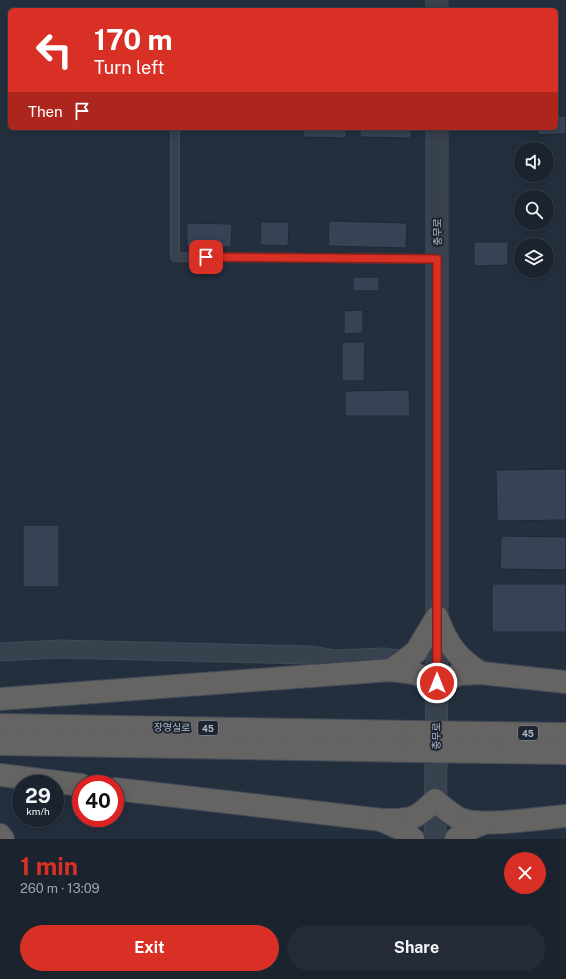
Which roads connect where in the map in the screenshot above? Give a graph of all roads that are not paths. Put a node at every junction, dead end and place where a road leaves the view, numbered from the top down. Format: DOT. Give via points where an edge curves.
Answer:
graph roads {
  1 [pos="175,130"];
  2 [pos="437,130"];
  3 [pos="437,259"];
  4 [pos="437,617"];
  5 [pos="0,652"];
  6 [pos="397,665"];
  7 [pos="481,673"];
  8 [pos="566,682"];
  9 [pos="437,683"];
  10 [pos="0,699"];
  11 [pos="0,724"];
  12 [pos="566,734"];
  13 [pos="415,741"];
  14 [pos="489,742"];
  15 [pos="0,744"];
  16 [pos="566,753"];
  17 [pos="0,775"];
  18 [pos="72,784"];
  19 [pos="124,790"];
  20 [pos="435,800"];
  21 [pos="566,816"];
  22 [pos="382,820"];
  23 [pos="484,823"];
  24 [pos="0,835"];
  25 [pos="3,839"];
  26 [pos="413,839"];
  27 [pos="435,839"];
  28 [pos="456,839"];
  1 -- 3 [label="lane" via="175,257"];
  2 -- 3 [label="street, 충무로"];
  3 -- 4 [label="street, 충무로"];
  4 -- 6 [label="highway" via="416,652"];
  4 -- 7 [label="highway" via="450,645 463,662"];
  4 -- 9 [label="street, 충무로"];
  5 -- 6 [label="street" via="67,649 310,655 335,659 384,657"];
  6 -- 9 [label="highway"];
  6 -- 10 [label="highway"];
  7 -- 8 [label="highway"];
  7 -- 9 [label="highway" via="460,674"];
  9 -- 20 [label="street, 충무로"];
  11 -- 13 [label="highway, 장영실로 / 45"];
  12 -- 14 [label="highway, 45"];
  13 -- 14 [label="highway, 45, bridge"];
  13 -- 15 [label="highway, 장영실로 / 45"];
  14 -- 16 [label="highway, 45"];
  17 -- 18 [label="highway"];
  19 -- 22 [label="highway"];
  20 -- 22 [label="highway" via="410,820"];
  20 -- 23 [label="highway" via="451,814 465,820"];
  20 -- 27 [label="street, 충무로"];
  21 -- 23 [label="highway"];
  22 -- 26 [label="highway" via="401,829"];
  23 -- 28 [label="highway" via="467,830"];
  24 -- 25 [label="highway"];
}
